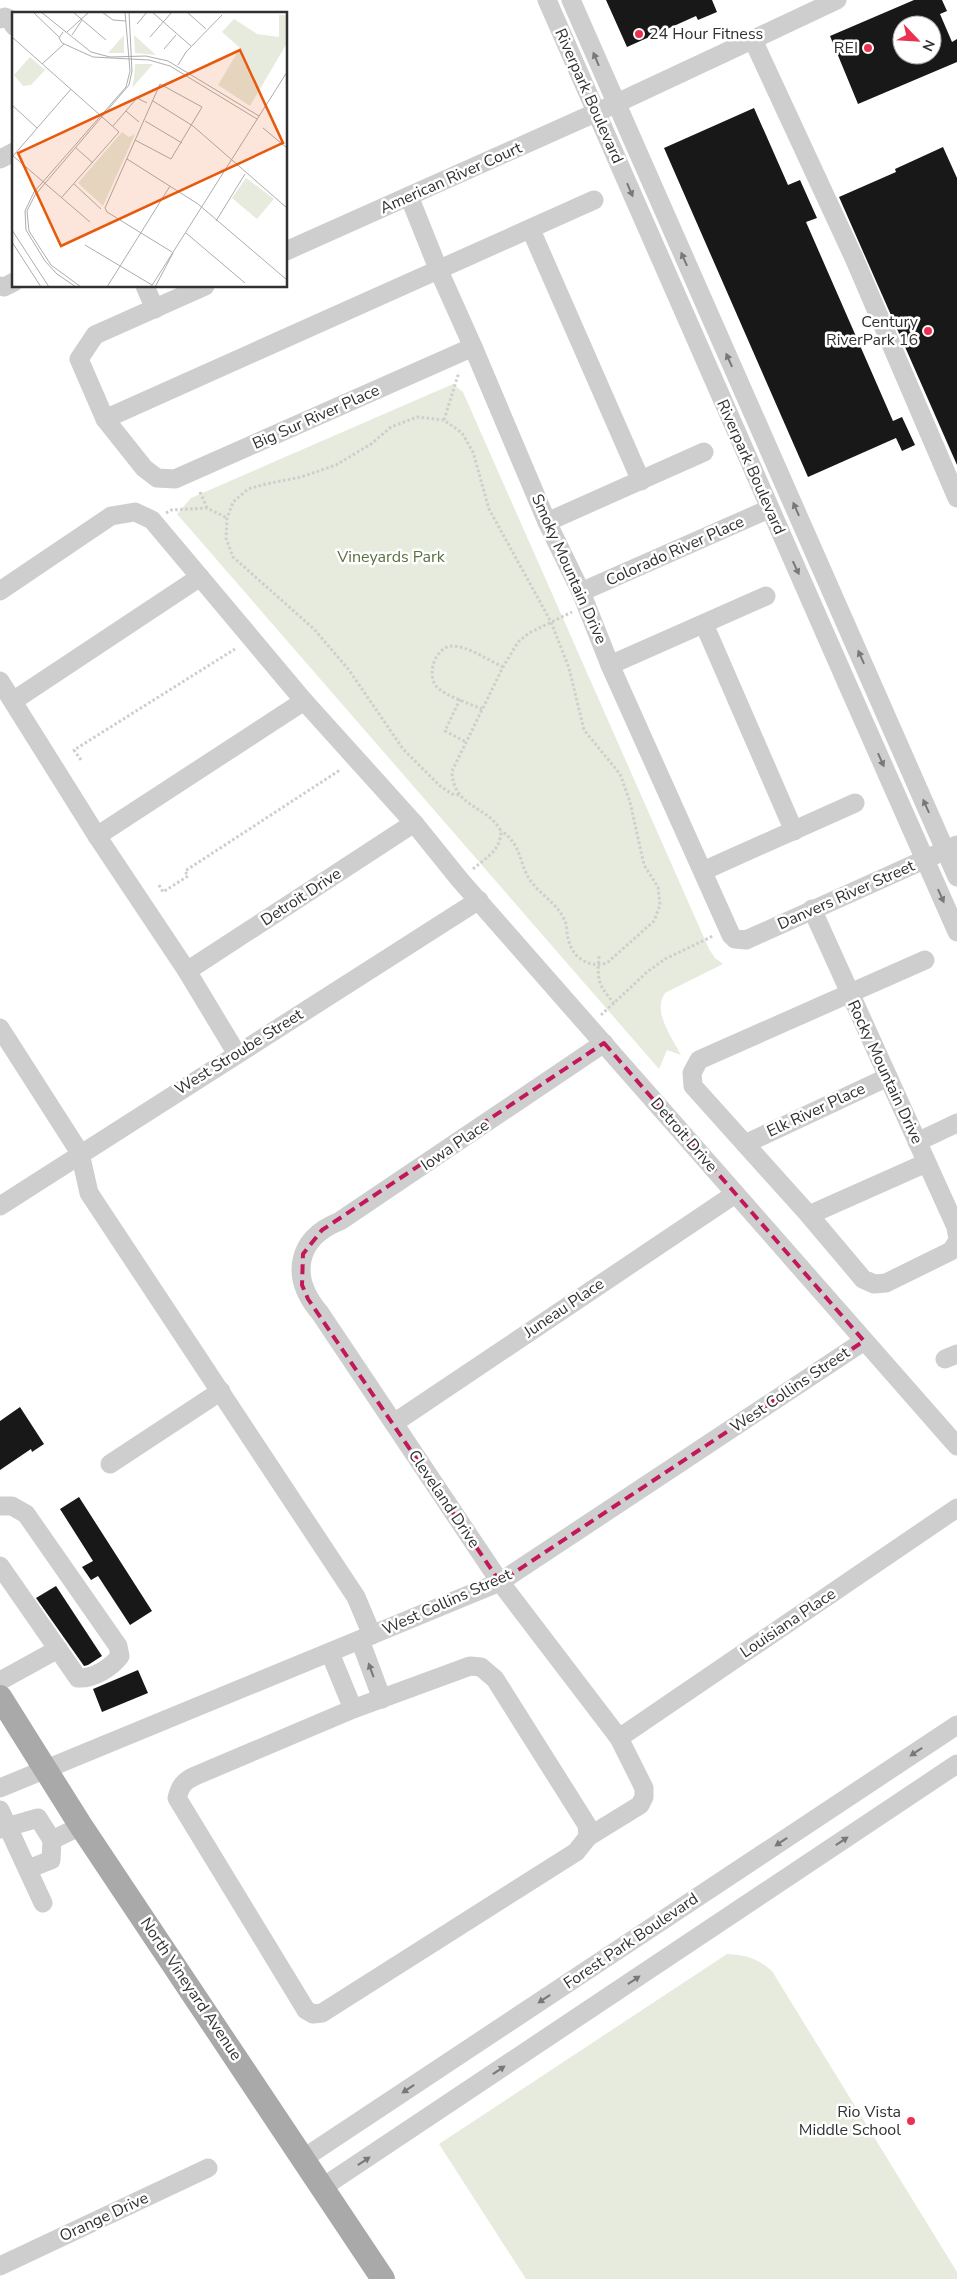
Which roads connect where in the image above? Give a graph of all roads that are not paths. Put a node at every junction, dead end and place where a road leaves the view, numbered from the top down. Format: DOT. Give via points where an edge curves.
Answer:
graph roads {
  1 [pos="547,0"];
  2 [pos="571,0"];
  3 [pos="837,0"];
  4 [pos="0,19"];
  5 [pos="12,22"];
  6 [pos="753,40"];
  7 [pos="615,104"];
  8 [pos="597,113"];
  9 [pos="12,153"];
  10 [pos="0,159"];
  11 [pos="409,196"];
  12 [pos="594,200"];
  13 [pos="531,230"];
  14 [pos="288,249"];
  15 [pos="439,271"];
  16 [pos="12,283"];
  17 [pos="0,286"];
  18 [pos="146,288"];
  19 [pos="200,288"];
  20 [pos="155,308"];
  21 [pos="473,347"];
  22 [pos="105,419"];
  23 [pos="704,452"];
  24 [pos="641,480"];
  25 [pos="957,498"];
  26 [pos="769,509"];
  27 [pos="547,522"];
  28 [pos="200,577"];
  29 [pos="0,590"];
  30 [pos="766,596"];
  31 [pos="583,599"];
  32 [pos="704,624"];
  33 [pos="610,665"];
  34 [pos="0,681"];
  35 [pos="304,700"];
  36 [pos="13,701"];
  37 [pos="855,803"];
  38 [pos="414,823"];
  39 [pos="794,831"];
  40 [pos="97,836"];
  41 [pos="952,848"];
  42 [pos="926,860"];
  43 [pos="703,872"];
  44 [pos="957,877"];
  45 [pos="479,900"];
  46 [pos="812,909"];
  47 [pos="957,932"];
  48 [pos="731,934"];
  49 [pos="925,960"];
  50 [pos="188,971"];
  51 [pos="849,993"];
  52 [pos="0,1028"];
  53 [pos="604,1043"];
  54 [pos="237,1054"];
  55 [pos="888,1077"];
  56 [pos="957,1123"];
  57 [pos="917,1142"];
  58 [pos="745,1144"];
  59 [pos="80,1153"];
  60 [pos="926,1163"];
  61 [pos="735,1194"];
  62 [pos="0,1206"];
  63 [pos="809,1215"];
  64 [pos="957,1234"];
  65 [pos="957,1242"];
  66 [pos="307,1247"];
  67 [pos="864,1340"];
  68 [pos="221,1392"];
  69 [pos="394,1422"];
  70 [pos="957,1446"];
  71 [pos="110,1464"];
  72 [pos="0,1506"];
  73 [pos="957,1508"];
  74 [pos="0,1566"];
  75 [pos="500,1582"];
  76 [pos="7,1590"];
  77 [pos="366,1638"];
  78 [pos="58,1649"];
  79 [pos="330,1652"];
  80 [pos="0,1681"];
  81 [pos="0,1697"];
  82 [pos="382,1699"];
  83 [pos="353,1709"];
  84 [pos="957,1725"];
  85 [pos="619,1738"];
  86 [pos="957,1764"];
  87 [pos="46,1770"];
  88 [pos="0,1788"];
  89 [pos="2,1821"];
  90 [pos="81,1826"];
  91 [pos="588,1837"];
  92 [pos="52,1840"];
  93 [pos="28,1869"];
  94 [pos="43,1903"];
  95 [pos="304,2158"];
  96 [pos="208,2168"];
  97 [pos="323,2188"];
  98 [pos="0,2266"];
  99 [pos="383,2279"];
  1 -- 8 [label="street, Riverpark Boulevard"];
  7 -- 2 [label="street, Riverpark Boulevard, one-way"];
  3 -- 6 [label="street, American River Court"];
  4 -- 5 [label="street" via="4,17"];
  6 -- 7 [label="street, American River Court"];
  6 -- 25 [label="street" via="854,258"];
  7 -- 8 [label="street, American River Court"];
  41 -- 7 [label="street, Riverpark Boulevard, one-way"];
  8 -- 11 [label="street, American River Court"];
  8 -- 26 [label="street, Riverpark Boulevard, one-way"];
  9 -- 10 [label="street"];
  11 -- 14 [label="street, American River Court"];
  11 -- 15 [label="street, Smoky Mountain Drive"];
  12 -- 13 [label="street"];
  13 -- 15 [label="street"];
  13 -- 24 [label="street"];
  15 -- 21 [label="street, Smoky Mountain Drive"];
  15 -- 22 [label="street"];
  16 -- 17 [label="street"];
  18 -- 20 [label="street"];
  19 -- 20 [label="street"];
  20 -- 22 [label="street" via="95,334 79,359"];
  21 -- 22 [label="street, Big Sur River Place" via="175,479 156,478 144,468"];
  21 -- 27 [label="street, Smoky Mountain Drive"];
  23 -- 24 [label="street"];
  24 -- 27 [label="street"];
  26 -- 31 [label="street, Colorado River Place"];
  26 -- 42 [label="street, Riverpark Boulevard, one-way"];
  27 -- 31 [label="street, Smoky Mountain Drive"];
  28 -- 29 [label="street, Detroit Drive" via="152,520 135,512 111,516"];
  28 -- 35 [label="street, Detroit Drive"];
  28 -- 36 [label="street"];
  30 -- 32 [label="street"];
  31 -- 33 [label="street, Smoky Mountain Drive"];
  32 -- 33 [label="street"];
  32 -- 39 [label="street"];
  33 -- 43 [label="street, Smoky Mountain Drive"];
  34 -- 36 [label="street"];
  35 -- 38 [label="street, Detroit Drive"];
  35 -- 40 [label="street"];
  36 -- 40 [label="street"];
  37 -- 39 [label="street"];
  38 -- 45 [label="street, Detroit Drive"];
  38 -- 50 [label="street, Detroit Drive"];
  39 -- 43 [label="street"];
  40 -- 50 [label="street"];
  41 -- 42 [label="street, Danvers River Street"];
  41 -- 44 [label="street, Riverpark Boulevard"];
  42 -- 46 [label="street, Danvers River Street"];
  42 -- 47 [label="street, Riverpark Boulevard, one-way"];
  43 -- 48 [label="street, Smoky Mountain Drive"];
  45 -- 53 [label="street, Detroit Drive"];
  45 -- 54 [label="street, West Stroube Street"];
  46 -- 48 [label="street, Danvers River Street" via="746,940"];
  46 -- 51 [label="street, Rocky Mountain Drive"];
  49 -- 51 [label="street"];
  50 -- 54 [label="street"];
  51 -- 55 [label="street, Rocky Mountain Drive"];
  51 -- 58 [label="street" via="699,1060 692,1073 693,1086"];
  52 -- 59 [label="street"];
  53 -- 61 [label="street, Detroit Drive"];
  53 -- 66 [label="street, Iowa Place" via="322,1230"];
  54 -- 59 [label="street, West Stroube Street"];
  55 -- 57 [label="street, Rocky Mountain Drive"];
  55 -- 58 [label="street, Elk River Place"];
  56 -- 57 [label="street"];
  57 -- 60 [label="street, Rocky Mountain Drive"];
  58 -- 63 [label="street"];
  59 -- 62 [label="street, West Stroube Street"];
  59 -- 68 [label="street" via="89,1193"];
  60 -- 63 [label="street"];
  60 -- 64 [label="street, Rocky Mountain Drive"];
  61 -- 67 [label="street, Detroit Drive"];
  61 -- 69 [label="street, Juneau Place"];
  63 -- 65 [label="street" via="863,1280 874,1284 886,1283 951,1251"];
  66 -- 69 [label="street, Cleveland Drive" via="300,1270 308,1299"];
  67 -- 70 [label="street, Detroit Drive"];
  67 -- 75 [label="street, West Collins Street"];
  68 -- 71 [label="street"];
  68 -- 77 [label="street" via="356,1596"];
  69 -- 75 [label="street, Cleveland Drive"];
  72 -- 78 [label="street" via="12,1506 26,1514 118,1646 120,1656 115,1663 88,1678 78,1678"];
  73 -- 85 [label="street, Louisiana Place"];
  74 -- 76 [label="street"];
  75 -- 77 [label="street, West Collins Street"];
  75 -- 85 [label="street, Cleveland Drive"];
  76 -- 78 [label="street"];
  77 -- 79 [label="street, West Collins Street"];
  82 -- 77 [label="street, one-way"];
  78 -- 80 [label="street"];
  79 -- 83 [label="street"];
  79 -- 87 [label="street, West Collins Street"];
  81 -- 87 [label="main road, North Vineyard Avenue"];
  82 -- 83 [label="street, Cleveland Drive"];
  82 -- 91 [label="street, Cleveland Drive" via="470,1666 490,1672 587,1825"];
  83 -- 91 [label="street, Cleveland Drive" via="195,1776 180,1788 177,1798 306,2010 322,2013 576,1852"];
  84 -- 95 [label="street, Forest Park Boulevard, one-way"];
  85 -- 91 [label="street, Cleveland Drive" via="641,1780 644,1797 640,1805"];
  97 -- 86 [label="street, Forest Park Boulevard, one-way"];
  87 -- 88 [label="street, West Collins Street"];
  87 -- 90 [label="main road, North Vineyard Avenue"];
  89 -- 92 [label="street" via="38,1818"];
  89 -- 93 [label="street"];
  90 -- 92 [label="street"];
  90 -- 95 [label="main road, North Vineyard Avenue"];
  92 -- 93 [label="street" via="52,1860"];
  93 -- 94 [label="street"];
  95 -- 97 [label="main road, North Vineyard Avenue"];
  96 -- 98 [label="street, Orange Drive"];
  97 -- 99 [label="main road, North Vineyard Avenue"];
}
